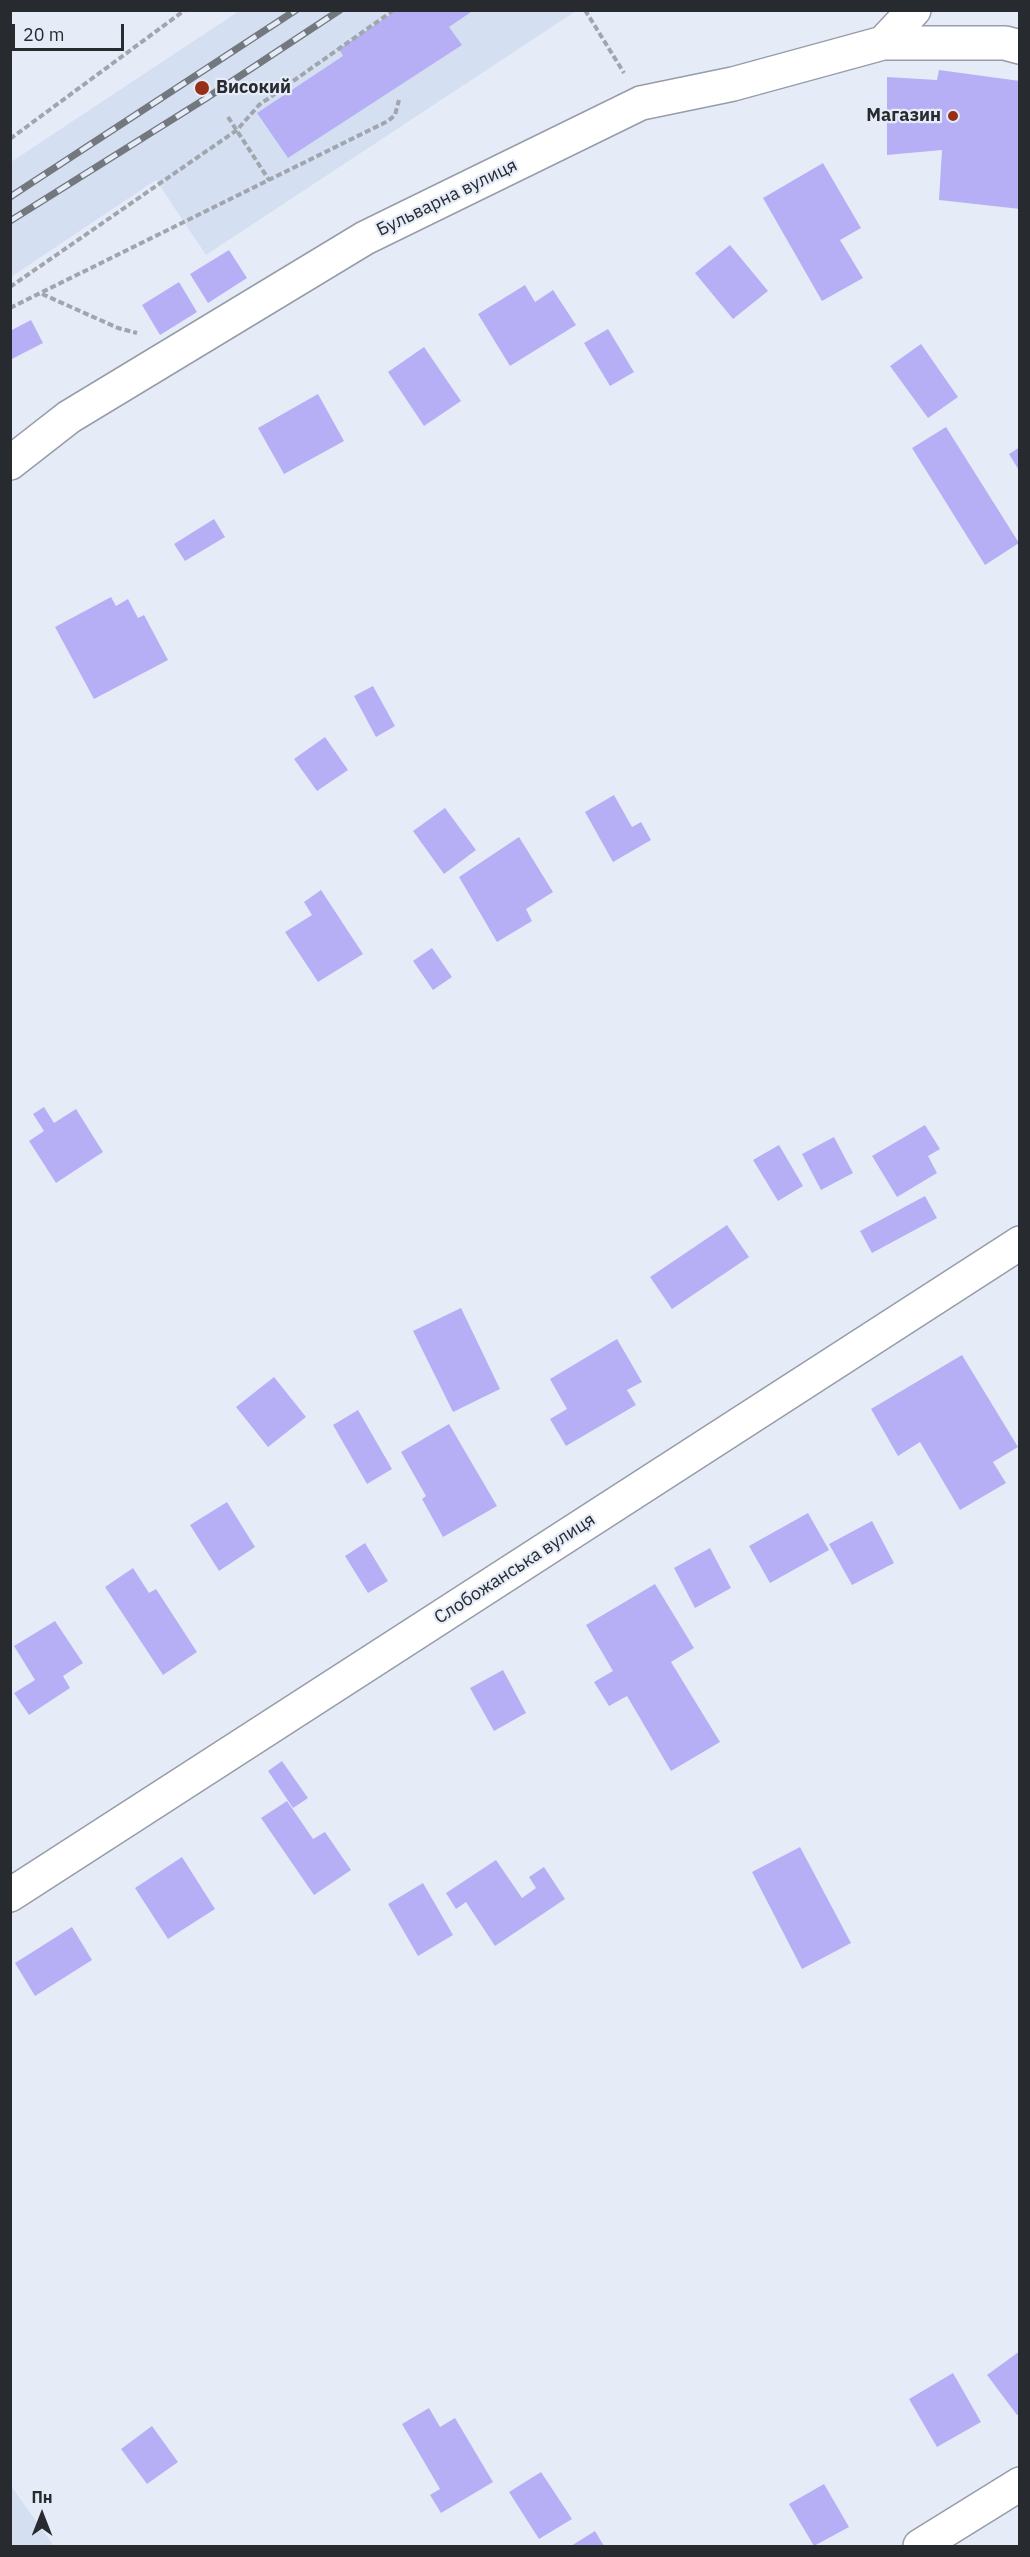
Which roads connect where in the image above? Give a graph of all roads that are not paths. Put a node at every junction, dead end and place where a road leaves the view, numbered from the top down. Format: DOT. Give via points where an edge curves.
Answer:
graph roads {
  1 [pos="914,10"];
  2 [pos="883,43"];
  3 [pos="1020,47"];
  4 [pos="10,463"];
  5 [pos="1020,1243"];
  6 [pos="10,1895"];
  7 [pos="1020,2484"];
  8 [pos="920,2547"];
  1 -- 2 [label="street"];
  2 -- 3 [label="street, Бульварна вулиця" via="1005,43"];
  2 -- 4 [label="street, Бульварна вулиця" via="733,84 641,103 365,238 69,417"];
  5 -- 6 [label="street, Слобожанська вулиця"];
  7 -- 8 [label="street"];
}
